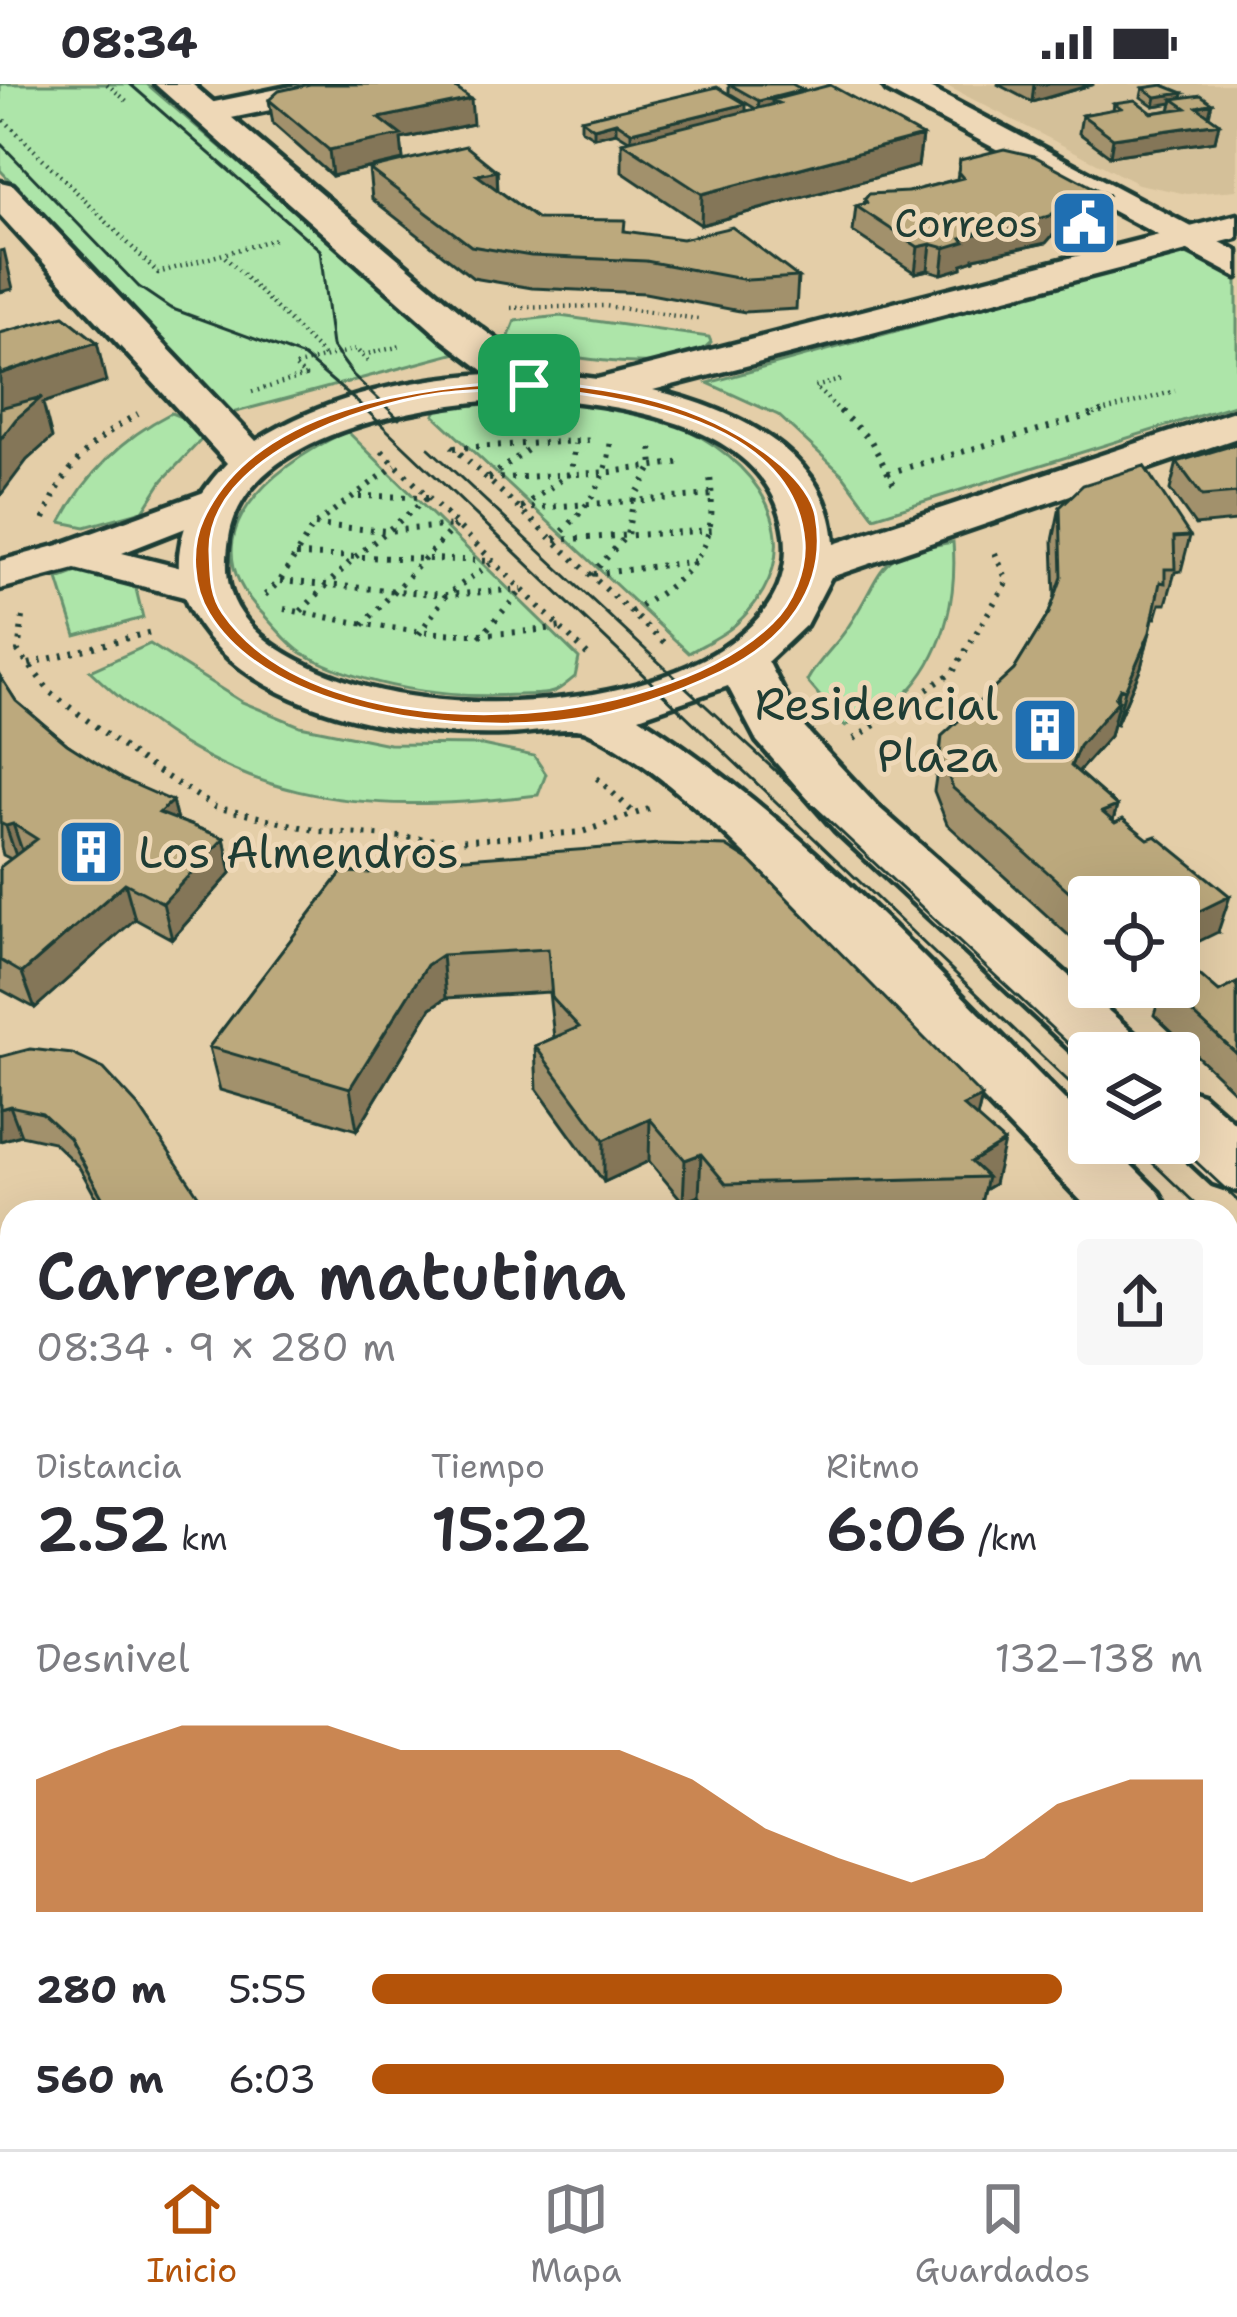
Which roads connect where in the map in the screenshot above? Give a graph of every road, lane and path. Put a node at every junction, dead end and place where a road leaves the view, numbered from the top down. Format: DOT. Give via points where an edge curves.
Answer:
graph roads {
  1 [pos="107,84"];
  2 [pos="172,84"];
  3 [pos="349,84"];
  4 [pos="898,84"];
  5 [pos="207,113"];
  6 [pos="141,114"];
  7 [pos="0,116"];
  8 [pos="0,193"];
  9 [pos="261,223"];
  10 [pos="1237,226"];
  11 [pos="1185,238"];
  12 [pos="225,257"];
  13 [pos="1237,266"];
  14 [pos="703,320"];
  15 [pos="458,331"];
  16 [pos="362,356"];
  17 [pos="325,357"];
  18 [pos="860,374"];
  19 [pos="529,385"];
  20 [pos="1193,386"];
  21 [pos="596,390"];
  22 [pos="1237,423"];
  23 [pos="649,430"];
  24 [pos="630,433"];
  25 [pos="440,435"];
  26 [pos="611,436"];
  27 [pos="373,443"];
  28 [pos="575,444"];
  29 [pos="532,447"];
  30 [pos="454,448"];
  31 [pos="707,458"];
  32 [pos="689,461"];
  33 [pos="252,464"];
  34 [pos="396,465"];
  35 [pos="653,466"];
  36 [pos="571,472"];
  37 [pos="610,472"];
  38 [pos="888,473"];
  39 [pos="488,479"];
  40 [pos="713,495"];
  41 [pos="357,496"];
  42 [pos="429,497"];
  43 [pos="634,498"];
  44 [pos="218,500"];
  45 [pos="588,507"];
  46 [pos="520,508"];
  47 [pos="314,525"];
  48 [pos="457,525"];
  49 [pos="926,526"];
  50 [pos="715,530"];
  51 [pos="387,531"];
  52 [pos="627,536"];
  53 [pos="554,540"];
  54 [pos="75,555"];
  55 [pos="296,555"];
  56 [pos="354,558"];
  57 [pos="422,560"];
  58 [pos="700,561"];
  59 [pos="494,562"];
  60 [pos="813,567"];
  61 [pos="0,575"];
  62 [pos="591,575"];
  63 [pos="280,581"];
  64 [pos="331,583"];
  65 [pos="204,588"];
  66 [pos="522,590"];
  67 [pos="392,591"];
  68 [pos="446,595"];
  69 [pos="254,605"];
  70 [pos="278,608"];
  71 [pos="301,611"];
  72 [pos="631,612"];
  73 [pos="364,625"];
  74 [pos="561,627"];
  75 [pos="155,631"];
  76 [pos="418,635"];
  77 [pos="480,637"];
  78 [pos="582,648"];
  79 [pos="671,649"];
  80 [pos="740,657"];
  81 [pos="28,664"];
  82 [pos="592,711"];
  83 [pos="837,745"];
  84 [pos="591,772"];
  85 [pos="635,814"];
  86 [pos="1091,1032"];
  87 [pos="1200,1131"];
  88 [pos="1237,1165"];
  89 [pos="1123,1200"];
  1 -- 6 [label="path"];
  2 -- 5 [label="street"];
  3 -- 5 [label="street"];
  4 -- 11 [label="street"];
  5 -- 15 [label="street"];
  7 -- 12 [label="path" via="158,273"];
  8 -- 33 [label="street"];
  9 -- 12 [label="path" via="278,238"];
  10 -- 11 [label="street"];
  11 -- 13 [label="street"];
  11 -- 21 [label="street"];
  12 -- 17 [label="path"];
  14 -- 15 [label="path" via="645,307 558,303 500,309"];
  15 -- 16 [label="path"];
  15 -- 19 [label="street"];
  18 -- 38 [label="path" via="815,387 871,441"];
  19 -- 21 [label="street"];
  19 -- 33 [label="street" via="382,401 308,428"];
  20 -- 38 [label="path"];
  21 -- 60 [label="street" via="706,420 786,474 808,511"];
  22 -- 49 [label="street"];
  23 -- 35 [label="path"];
  24 -- 26 [label="path"];
  25 -- 30 [label="path"];
  26 -- 28 [label="path"];
  26 -- 37 [label="path"];
  27 -- 34 [label="path"];
  28 -- 29 [label="path"];
  28 -- 36 [label="path"];
  29 -- 30 [label="path"];
  29 -- 39 [label="path"];
  30 -- 39 [label="path"];
  31 -- 40 [label="path"];
  32 -- 35 [label="path"];
  33 -- 44 [label="street"];
  34 -- 41 [label="path"];
  34 -- 42 [label="path"];
  35 -- 37 [label="path"];
  35 -- 43 [label="path"];
  36 -- 37 [label="path"];
  36 -- 39 [label="path"];
  36 -- 46 [label="path"];
  37 -- 45 [label="path"];
  38 -- 49 [label="path"];
  39 -- 46 [label="path"];
  40 -- 43 [label="path"];
  40 -- 50 [label="path"];
  41 -- 42 [label="path"];
  41 -- 47 [label="path"];
  42 -- 48 [label="path"];
  42 -- 51 [label="path"];
  43 -- 45 [label="path"];
  43 -- 52 [label="path"];
  44 -- 54 [label="street"];
  44 -- 65 [label="street" via="202,535"];
  45 -- 46 [label="path"];
  45 -- 53 [label="path"];
  46 -- 53 [label="path"];
  47 -- 51 [label="path"];
  47 -- 55 [label="path"];
  48 -- 51 [label="path"];
  48 -- 57 [label="path"];
  48 -- 59 [label="path"];
  49 -- 60 [label="street"];
  49 -- 83 [label="path" via="992,548 1006,581 953,672"];
  50 -- 52 [label="path"];
  50 -- 58 [label="path"];
  51 -- 56 [label="path"];
  52 -- 53 [label="path"];
  52 -- 62 [label="path"];
  53 -- 62 [label="path"];
  54 -- 61 [label="street"];
  54 -- 65 [label="street"];
  55 -- 56 [label="path"];
  55 -- 63 [label="path"];
  56 -- 57 [label="path"];
  56 -- 64 [label="path"];
  57 -- 59 [label="path"];
  57 -- 67 [label="path"];
  58 -- 62 [label="path"];
  58 -- 72 [label="path"];
  59 -- 66 [label="path"];
  59 -- 68 [label="path"];
  60 -- 80 [label="street" via="782,622"];
  62 -- 72 [label="path"];
  63 -- 64 [label="path"];
  63 -- 69 [label="path"];
  64 -- 67 [label="path"];
  64 -- 71 [label="path"];
  65 -- 82 [label="street" via="249,649 296,679 370,705 453,718"];
  66 -- 68 [label="path"];
  66 -- 74 [label="path"];
  66 -- 77 [label="path"];
  67 -- 68 [label="path"];
  67 -- 73 [label="path"];
  68 -- 76 [label="path"];
  70 -- 71 [label="path"];
  71 -- 73 [label="path"];
  72 -- 79 [label="path"];
  73 -- 76 [label="path"];
  74 -- 77 [label="path"];
  74 -- 78 [label="path"];
  75 -- 81 [label="path"];
  76 -- 77 [label="path"];
  80 -- 82 [label="street" via="663,694"];
  80 -- 86 [label="street" via="776,729 856,818"];
  82 -- 89 [label="street" via="685,771 790,864"];
  84 -- 85 [label="path"];
  87 -- 88 [label="street"];
}
